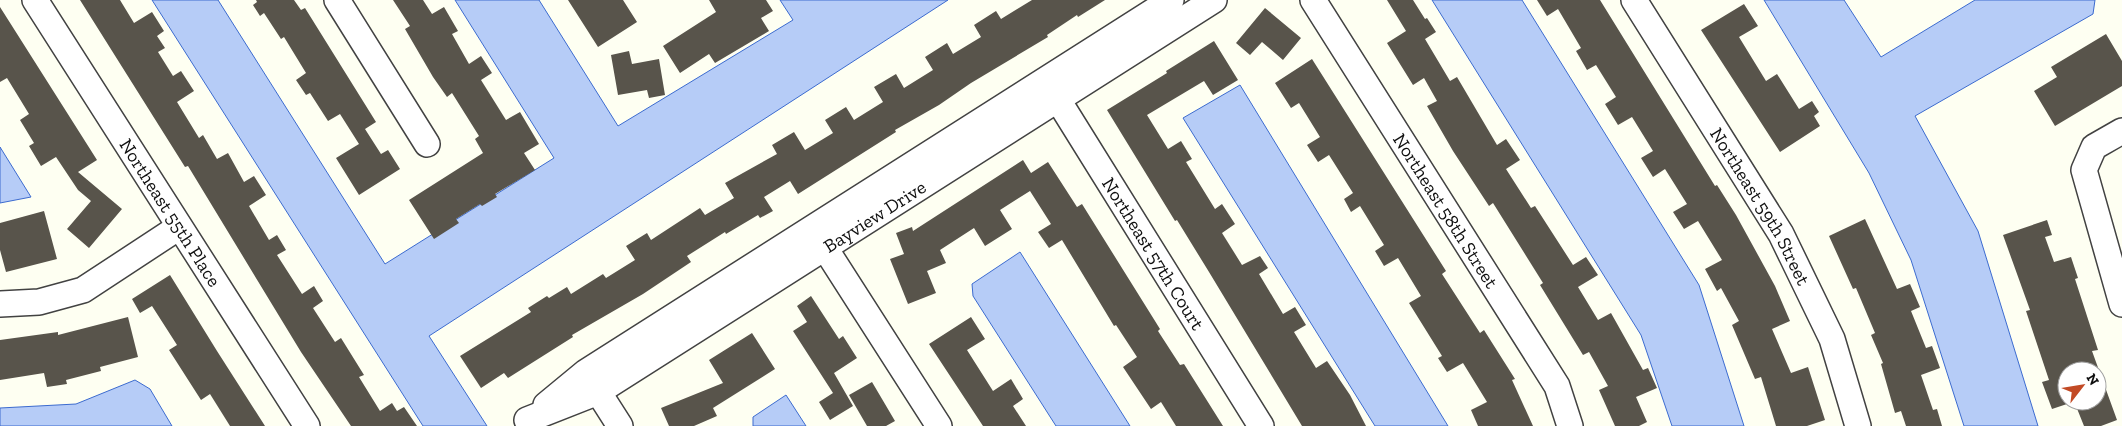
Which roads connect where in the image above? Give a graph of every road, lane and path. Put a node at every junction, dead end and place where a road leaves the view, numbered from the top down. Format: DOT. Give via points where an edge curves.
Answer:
graph roads {
  1 [pos="35,0"];
  2 [pos="337,0"];
  3 [pos="1214,0"];
  4 [pos="1313,0"];
  5 [pos="1634,0"];
  6 [pos="1176,6"];
  7 [pos="1052,90"];
  8 [pos="2122,131"];
  9 [pos="427,144"];
  10 [pos="179,227"];
  11 [pos="818,238"];
  12 [pos="0,304"];
  13 [pos="2122,304"];
  14 [pos="592,382"];
  15 [pos="523,423"];
  16 [pos="307,426"];
  17 [pos="620,426"];
  18 [pos="939,426"];
  19 [pos="1261,426"];
  20 [pos="1570,426"];
  21 [pos="1858,426"];
  1 -- 10 [label="street, Northeast 55th Place"];
  2 -- 9 [label="street"];
  3 -- 6 [label="street, Bayview Drive"];
  4 -- 20 [label="street, Northeast 58th Street" via="1557,386"];
  5 -- 21 [label="street, Northeast 59th Street" via="1780,234 1832,339"];
  6 -- 7 [label="street, Bayview Drive"];
  7 -- 11 [label="street, Bayview Drive"];
  7 -- 19 [label="street, Northeast 57th Court"];
  8 -- 13 [label="street" via="2094,148 2084,170"];
  10 -- 12 [label="street" via="83,290 39,302"];
  10 -- 16 [label="street, Northeast 55th Place"];
  11 -- 14 [label="street, Bayview Drive"];
  11 -- 18 [label="street"];
  14 -- 15 [label="street, Bayview Drive"];
  14 -- 17 [label="street"];
}
